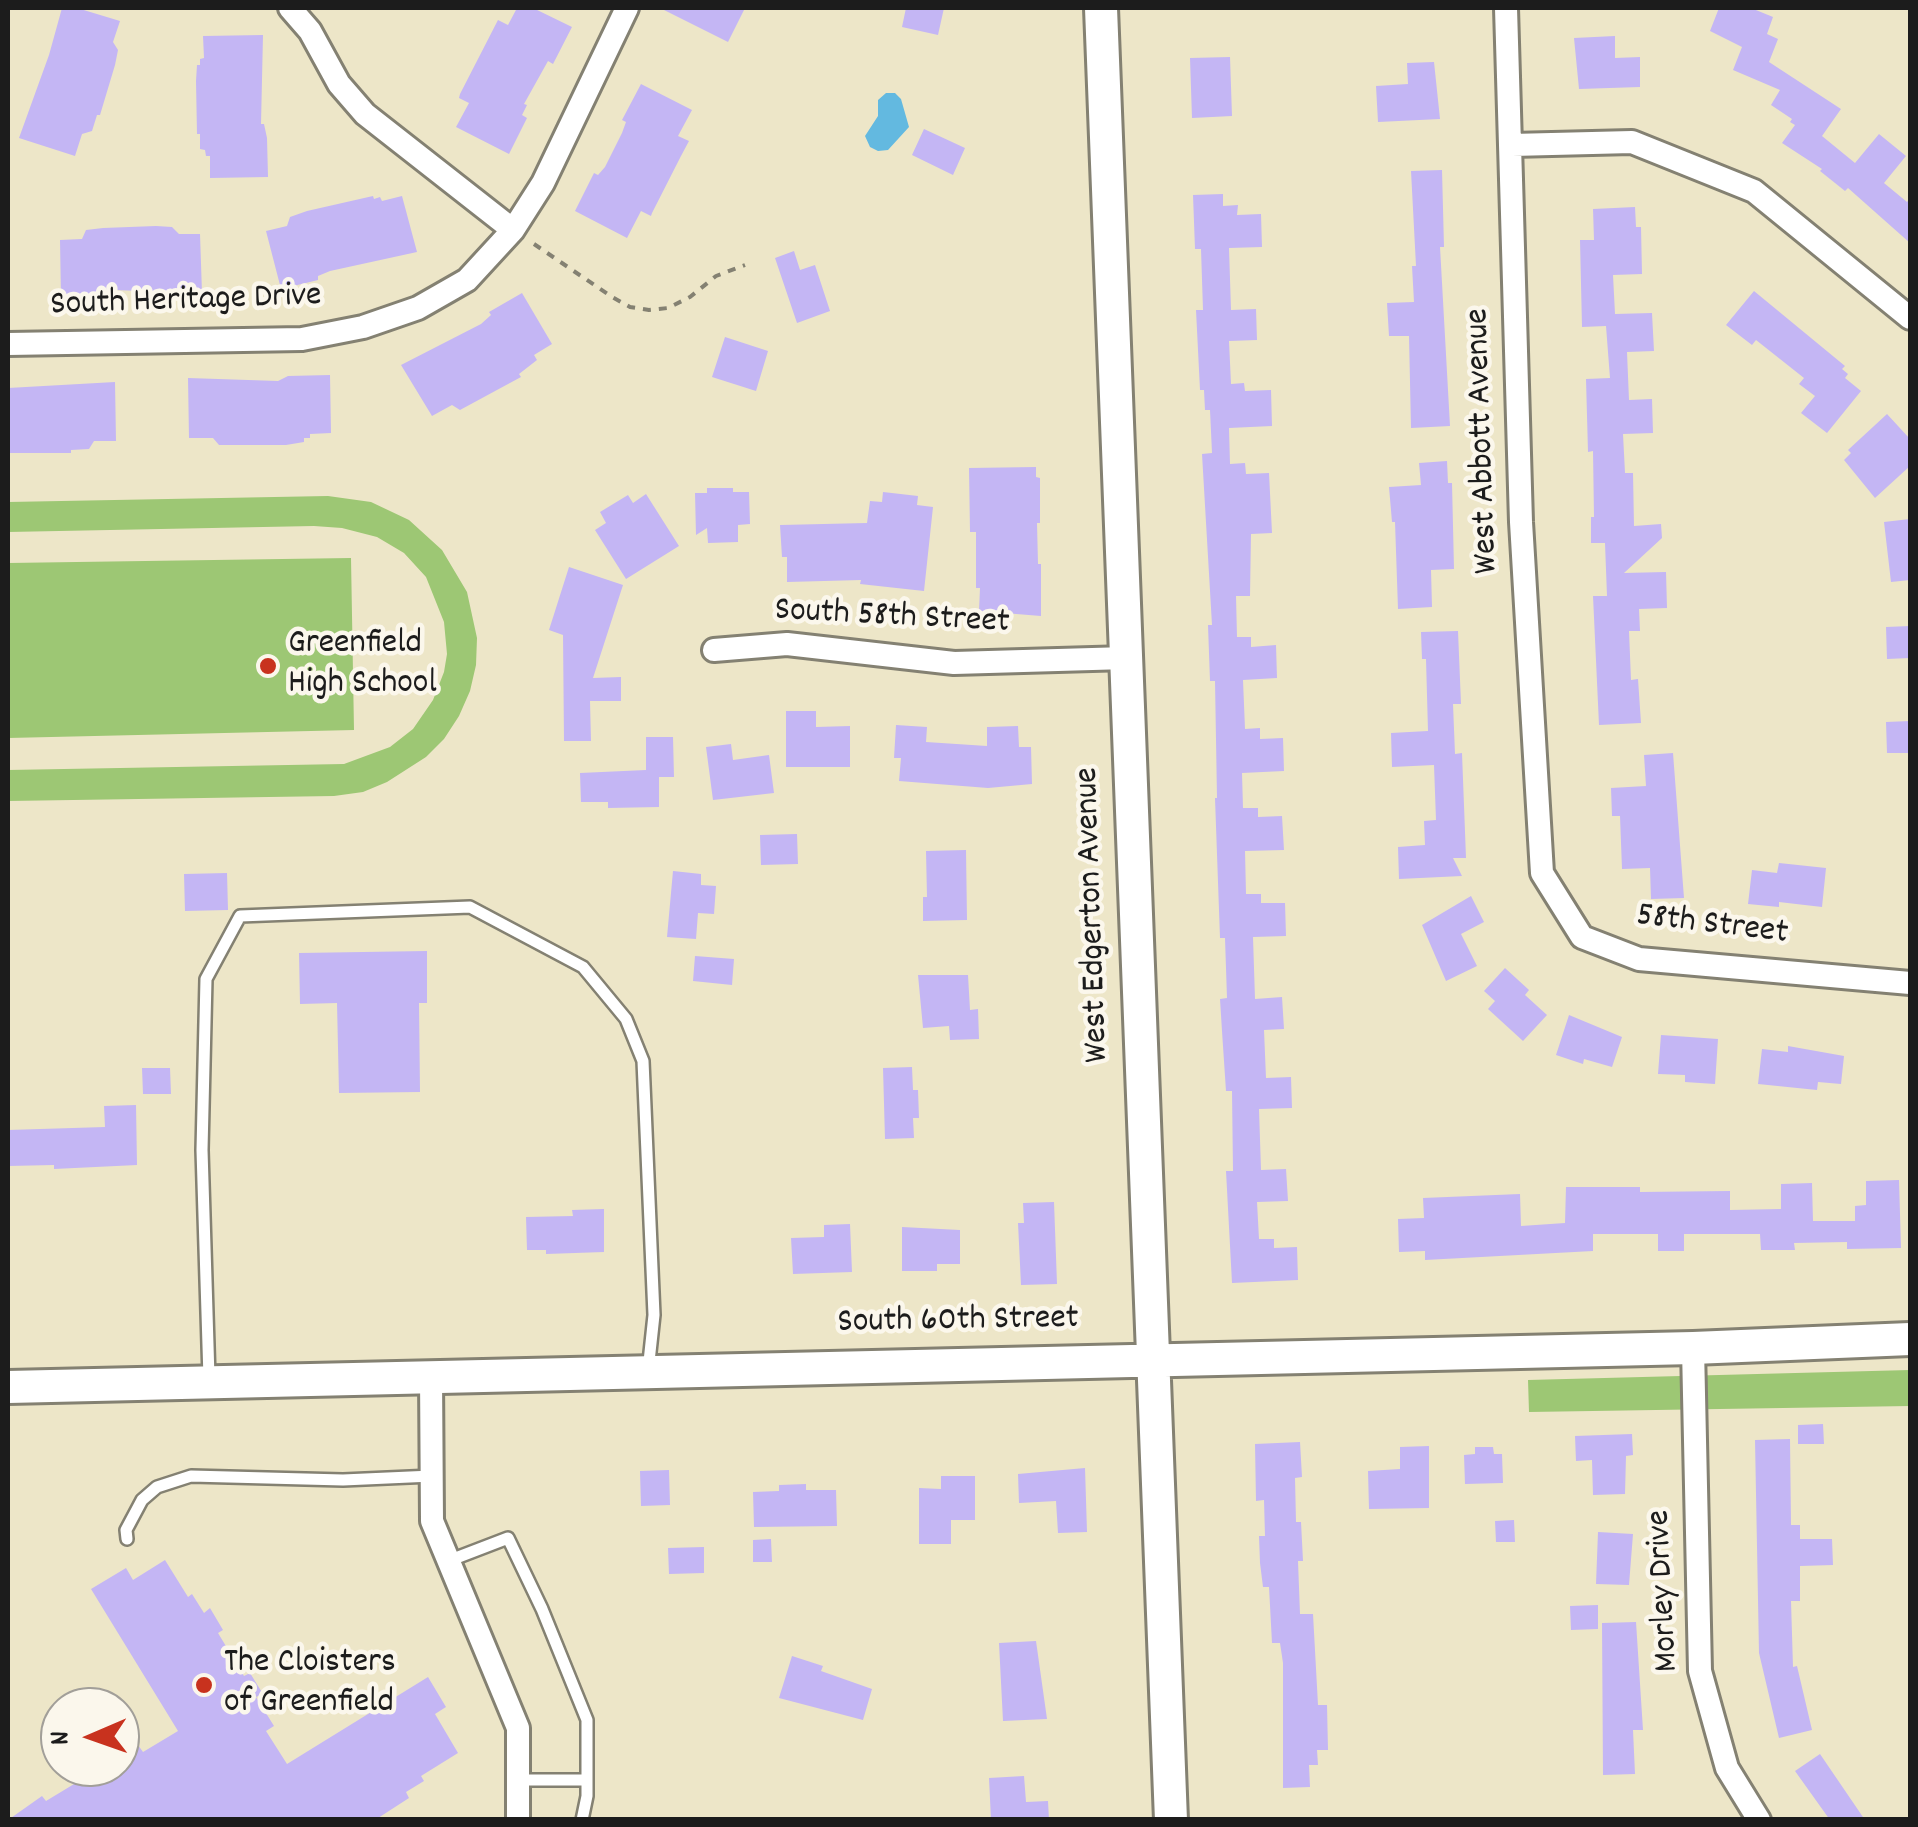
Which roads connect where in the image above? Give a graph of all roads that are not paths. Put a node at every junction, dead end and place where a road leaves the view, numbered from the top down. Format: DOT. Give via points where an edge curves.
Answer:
graph roads {
  1 [pos="290,8"];
  2 [pos="628,8"];
  3 [pos="1101,8"];
  4 [pos="1506,8"];
  5 [pos="1512,145"];
  6 [pos="513,230"];
  7 [pos="1910,318"];
  8 [pos="8,344"];
  9 [pos="714,650"];
  10 [pos="1127,658"];
  11 [pos="1542,872"];
  12 [pos="1910,983"];
  13 [pos="1910,1339"];
  14 [pos="1693,1348"];
  15 [pos="1152,1358"];
  16 [pos="648,1371"];
  17 [pos="431,1376"];
  18 [pos="210,1382"];
  19 [pos="8,1387"];
  20 [pos="432,1476"];
  21 [pos="127,1539"];
  22 [pos="448,1561"];
  23 [pos="518,1780"];
  24 [pos="587,1780"];
  25 [pos="518,1820"];
  26 [pos="582,1820"];
  27 [pos="1172,1820"];
  28 [pos="1760,1820"];
  1 -- 6 [label="street" via="365,114"];
  2 -- 6 [label="street, South Heritage Drive" via="543,183"];
  3 -- 10 [label="street, West Edgerton Avenue"];
  4 -- 5 [label="street, West Abbott Avenue"];
  5 -- 7 [label="street" via="1632,142 1754,191"];
  5 -- 11 [label="street, West Abbott Avenue" via="1521,522"];
  6 -- 8 [label="street, South Heritage Drive" via="466,280 418,308 363,327 302,339"];
  9 -- 10 [label="street, South 58th Street" via="787,644 954,663"];
  10 -- 15 [label="street, West Edgerton Avenue"];
  11 -- 12 [label="street, 58th Street" via="1582,937 1639,960"];
  13 -- 14 [label="street, South 60th Street"];
  14 -- 15 [label="street, South 60th Street"];
  14 -- 28 [label="street, Morley Drive" via="1700,1671 1728,1768"];
  15 -- 16 [label="street, South 60th Street"];
  15 -- 27 [label="street, West Edgerton Avenue"];
  16 -- 17 [label="street, South 60th Street"];
  16 -- 18 [label="lane" via="654,1315 643,1061 626,1020 583,967 470,907 240,916 206,979 202,1150"];
  17 -- 18 [label="street, South 60th Street"];
  17 -- 20 [label="street"];
  18 -- 19 [label="street, South 60th Street"];
  20 -- 21 [label="lane" via="190,1476 157,1486 142,1500"];
  20 -- 22 [label="street" via="432,1521"];
  22 -- 23 [label="street" via="518,1728"];
  22 -- 24 [label="lane" via="508,1538 587,1720"];
  23 -- 24 [label="lane"];
  23 -- 25 [label="street"];
  24 -- 26 [label="lane"];
}
